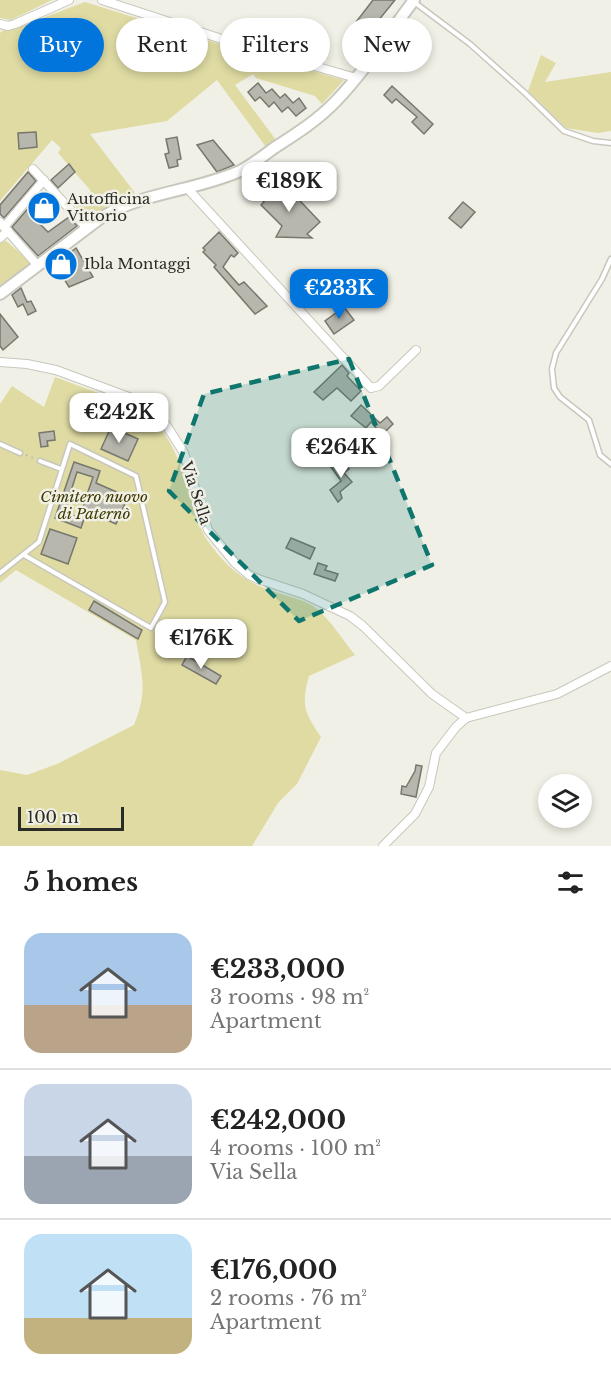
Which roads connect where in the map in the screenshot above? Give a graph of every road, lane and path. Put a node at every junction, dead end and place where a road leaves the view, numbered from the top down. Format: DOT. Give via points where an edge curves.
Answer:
graph roads {
  1 [pos="69,0"];
  2 [pos="102,0"];
  3 [pos="414,1"];
  4 [pos="0,24"];
  5 [pos="356,78"];
  6 [pos="611,143"];
  7 [pos="33,169"];
  8 [pos="44,180"];
  9 [pos="188,189"];
  10 [pos="4,227"];
  11 [pos="87,228"];
  12 [pos="0,238"];
  13 [pos="611,259"];
  14 [pos="38,266"];
  15 [pos="0,294"];
  16 [pos="416,350"];
  17 [pos="0,362"];
  18 [pos="0,444"];
  19 [pos="20,453"];
  20 [pos="40,461"];
  21 [pos="611,464"];
  22 [pos="61,469"];
  23 [pos="24,555"];
  24 [pos="0,573"];
  25 [pos="611,666"];
  26 [pos="466,718"];
  27 [pos="383,846"];
  1 -- 4 [label="street" via="15,24"];
  2 -- 5 [label="street"];
  3 -- 5 [label="street"];
  3 -- 6 [label="lane" via="470,44 564,131"];
  5 -- 9 [label="street" via="321,115 242,170"];
  7 -- 8 [label="street"];
  8 -- 10 [label="street"];
  8 -- 11 [label="street"];
  9 -- 11 [label="street" via="131,202"];
  9 -- 16 [label="street" via="371,388 379,386"];
  10 -- 12 [label="street"];
  10 -- 14 [label="street"];
  11 -- 14 [label="street"];
  13 -- 21 [label="lane" via="556,353 552,369 554,388 589,420 600,455"];
  14 -- 15 [label="street"];
  17 -- 26 [label="street, Via Sella" via="56,370 137,400 153,410 184,453 208,530 235,562 249,575 351,616 432,694"];
  18 -- 19 [label="lane"];
  19 -- 20 [label="path"];
  20 -- 22 [label="lane"];
  22 -- 23 [label="lane" via="39,542"];
  22 -- 23 [label="lane" via="70,444 136,476 165,602 151,628"];
  23 -- 24 [label="lane"];
  25 -- 26 [label="street" via="557,694"];
  26 -- 27 [label="street" via="436,753 429,787 415,814"];
}
